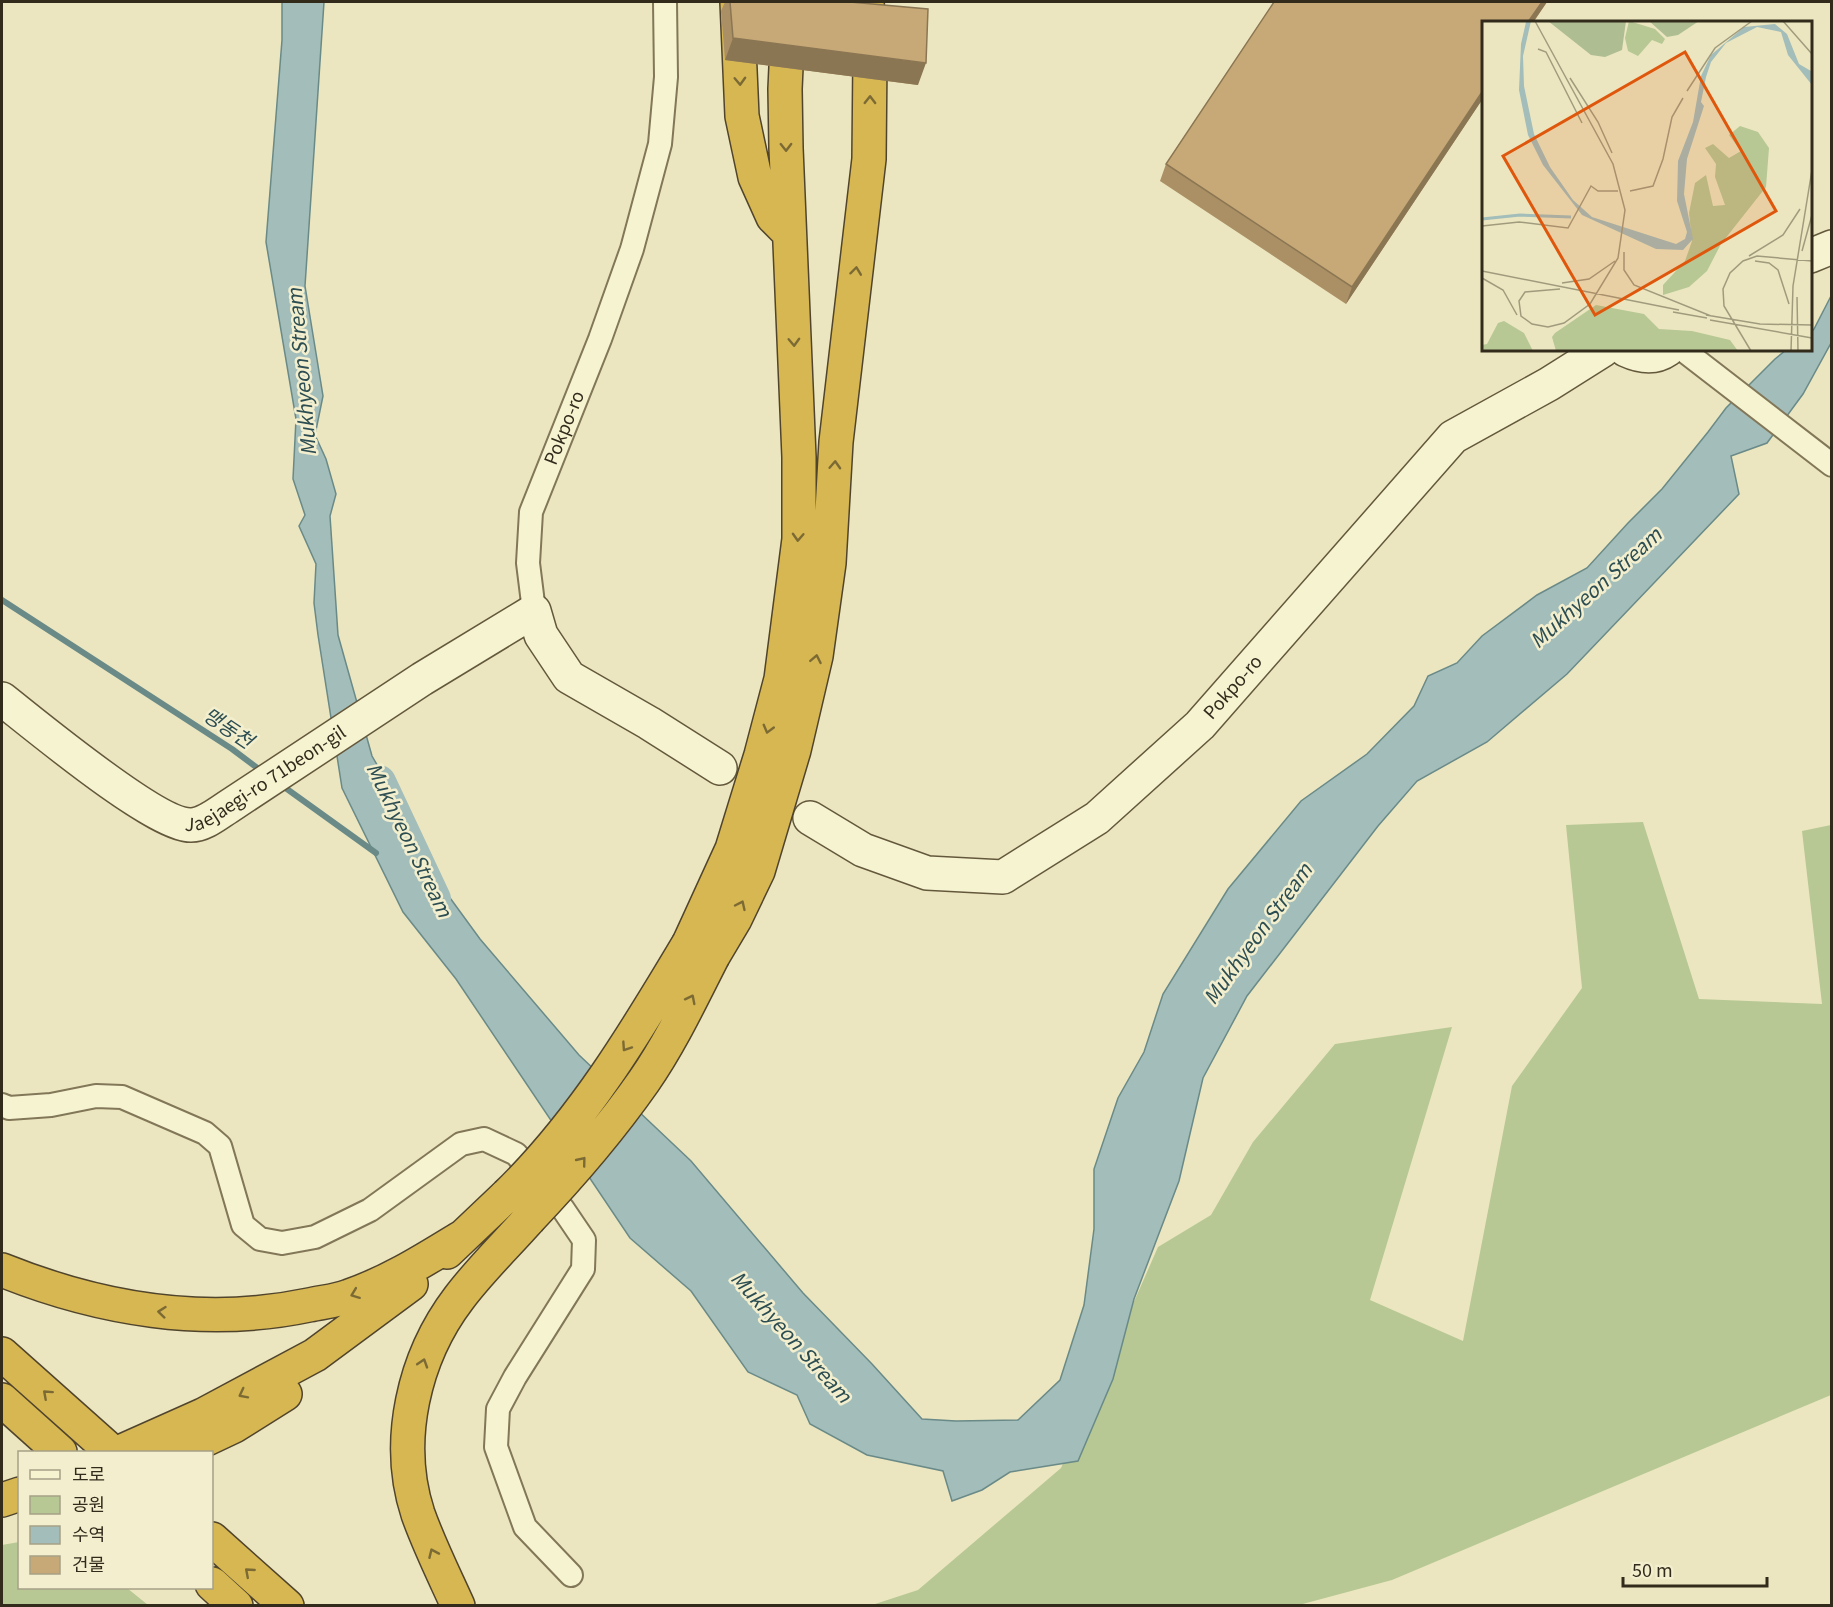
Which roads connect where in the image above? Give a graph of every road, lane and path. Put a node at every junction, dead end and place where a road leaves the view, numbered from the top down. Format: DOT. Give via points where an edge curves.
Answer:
graph roads {
  1 [pos="665,2"];
  2 [pos="737,2"];
  3 [pos="789,2"];
  4 [pos="867,2"];
  5 [pos="789,233"];
  6 [pos="1832,247"];
  7 [pos="1812,255"];
  8 [pos="1601,351"];
  9 [pos="1628,351"];
  10 [pos="1664,351"];
  11 [pos="1684,351"];
  12 [pos="1832,465"];
  13 [pos="534,611"];
  14 [pos="2,699"];
  15 [pos="720,768"];
  16 [pos="810,818"];
  17 [pos="701,950"];
  18 [pos="2,1105"];
  19 [pos="529,1220"];
  20 [pos="462,1237"];
  21 [pos="2,1270"];
  22 [pos="2,1354"];
  23 [pos="2,1400"];
  24 [pos="101,1443"];
  25 [pos="57,1450"];
  26 [pos="122,1451"];
  27 [pos="181,1451"];
  28 [pos="18,1495"];
  29 [pos="2,1500"];
  30 [pos="18,1517"];
  31 [pos="2,1521"];
  32 [pos="213,1540"];
  33 [pos="570,1575"];
  34 [pos="213,1585"];
  35 [pos="236,1605"];
  36 [pos="287,1605"];
  37 [pos="458,1605"];
  1 -- 13 [label="street, Pokpo-ro" via="666,77 660,144 628,261 531,512 528,563"];
  2 -- 5 [label="highway, one-way" via="742,116 755,177 774,217"];
  3 -- 5 [label="highway, one-way" via="785,88"];
  17 -- 4 [label="highway, one-way" via="735,919 758,871 794,750 816,657 869,159"];
  5 -- 17 [label="highway, one-way" via="799,539 781,679"];
  6 -- 7 [label="main road"];
  8 -- 16 [label="main road, Pokpo-ro" via="1453,437 1200,725 1097,818 1003,878 927,873 863,850"];
  9 -- 10 [label="main road" via="1651,356"];
  11 -- 12 [label="street"];
  13 -- 14 [label="main road, Jaejaegi-ro 71beon-gil" via="422,679 228,807 192,825 178,824 145,806"];
  13 -- 15 [label="main road, Pokpo-ro" via="541,635 569,676"];
  19 -- 17 [label="highway, one-way, bridge" via="616,1120 645,1079 676,1028"];
  17 -- 20 [label="highway, one-way, bridge" via="541,1158"];
  18 -- 33 [label="street" via="9,1108 96,1096 122,1097 205,1133 220,1146 243,1225 260,1239 282,1243 315,1237 370,1210 461,1144 484,1139 516,1154 584,1240 583,1269 498,1408 495,1447 525,1527"];
  19 -- 27 [label="highway" via="453,1281 348,1354 234,1426"];
  37 -- 19 [label="highway, one-way" via="431,1548 413,1494 408,1455 414,1394 435,1334 459,1297"];
  20 -- 21 [label="highway, one-way" via="398,1276 348,1297 285,1311 249,1314 198,1315 116,1306 66,1294"];
  20 -- 26 [label="highway, one-way" via="422,1275 315,1354 203,1415"];
  24 -- 22 [label="highway, one-way"];
  23 -- 25 [label="highway"];
  28 -- 29 [label="highway"];
  30 -- 31 [label="highway"];
  36 -- 32 [label="highway, one-way"];
  34 -- 35 [label="highway"];
}
